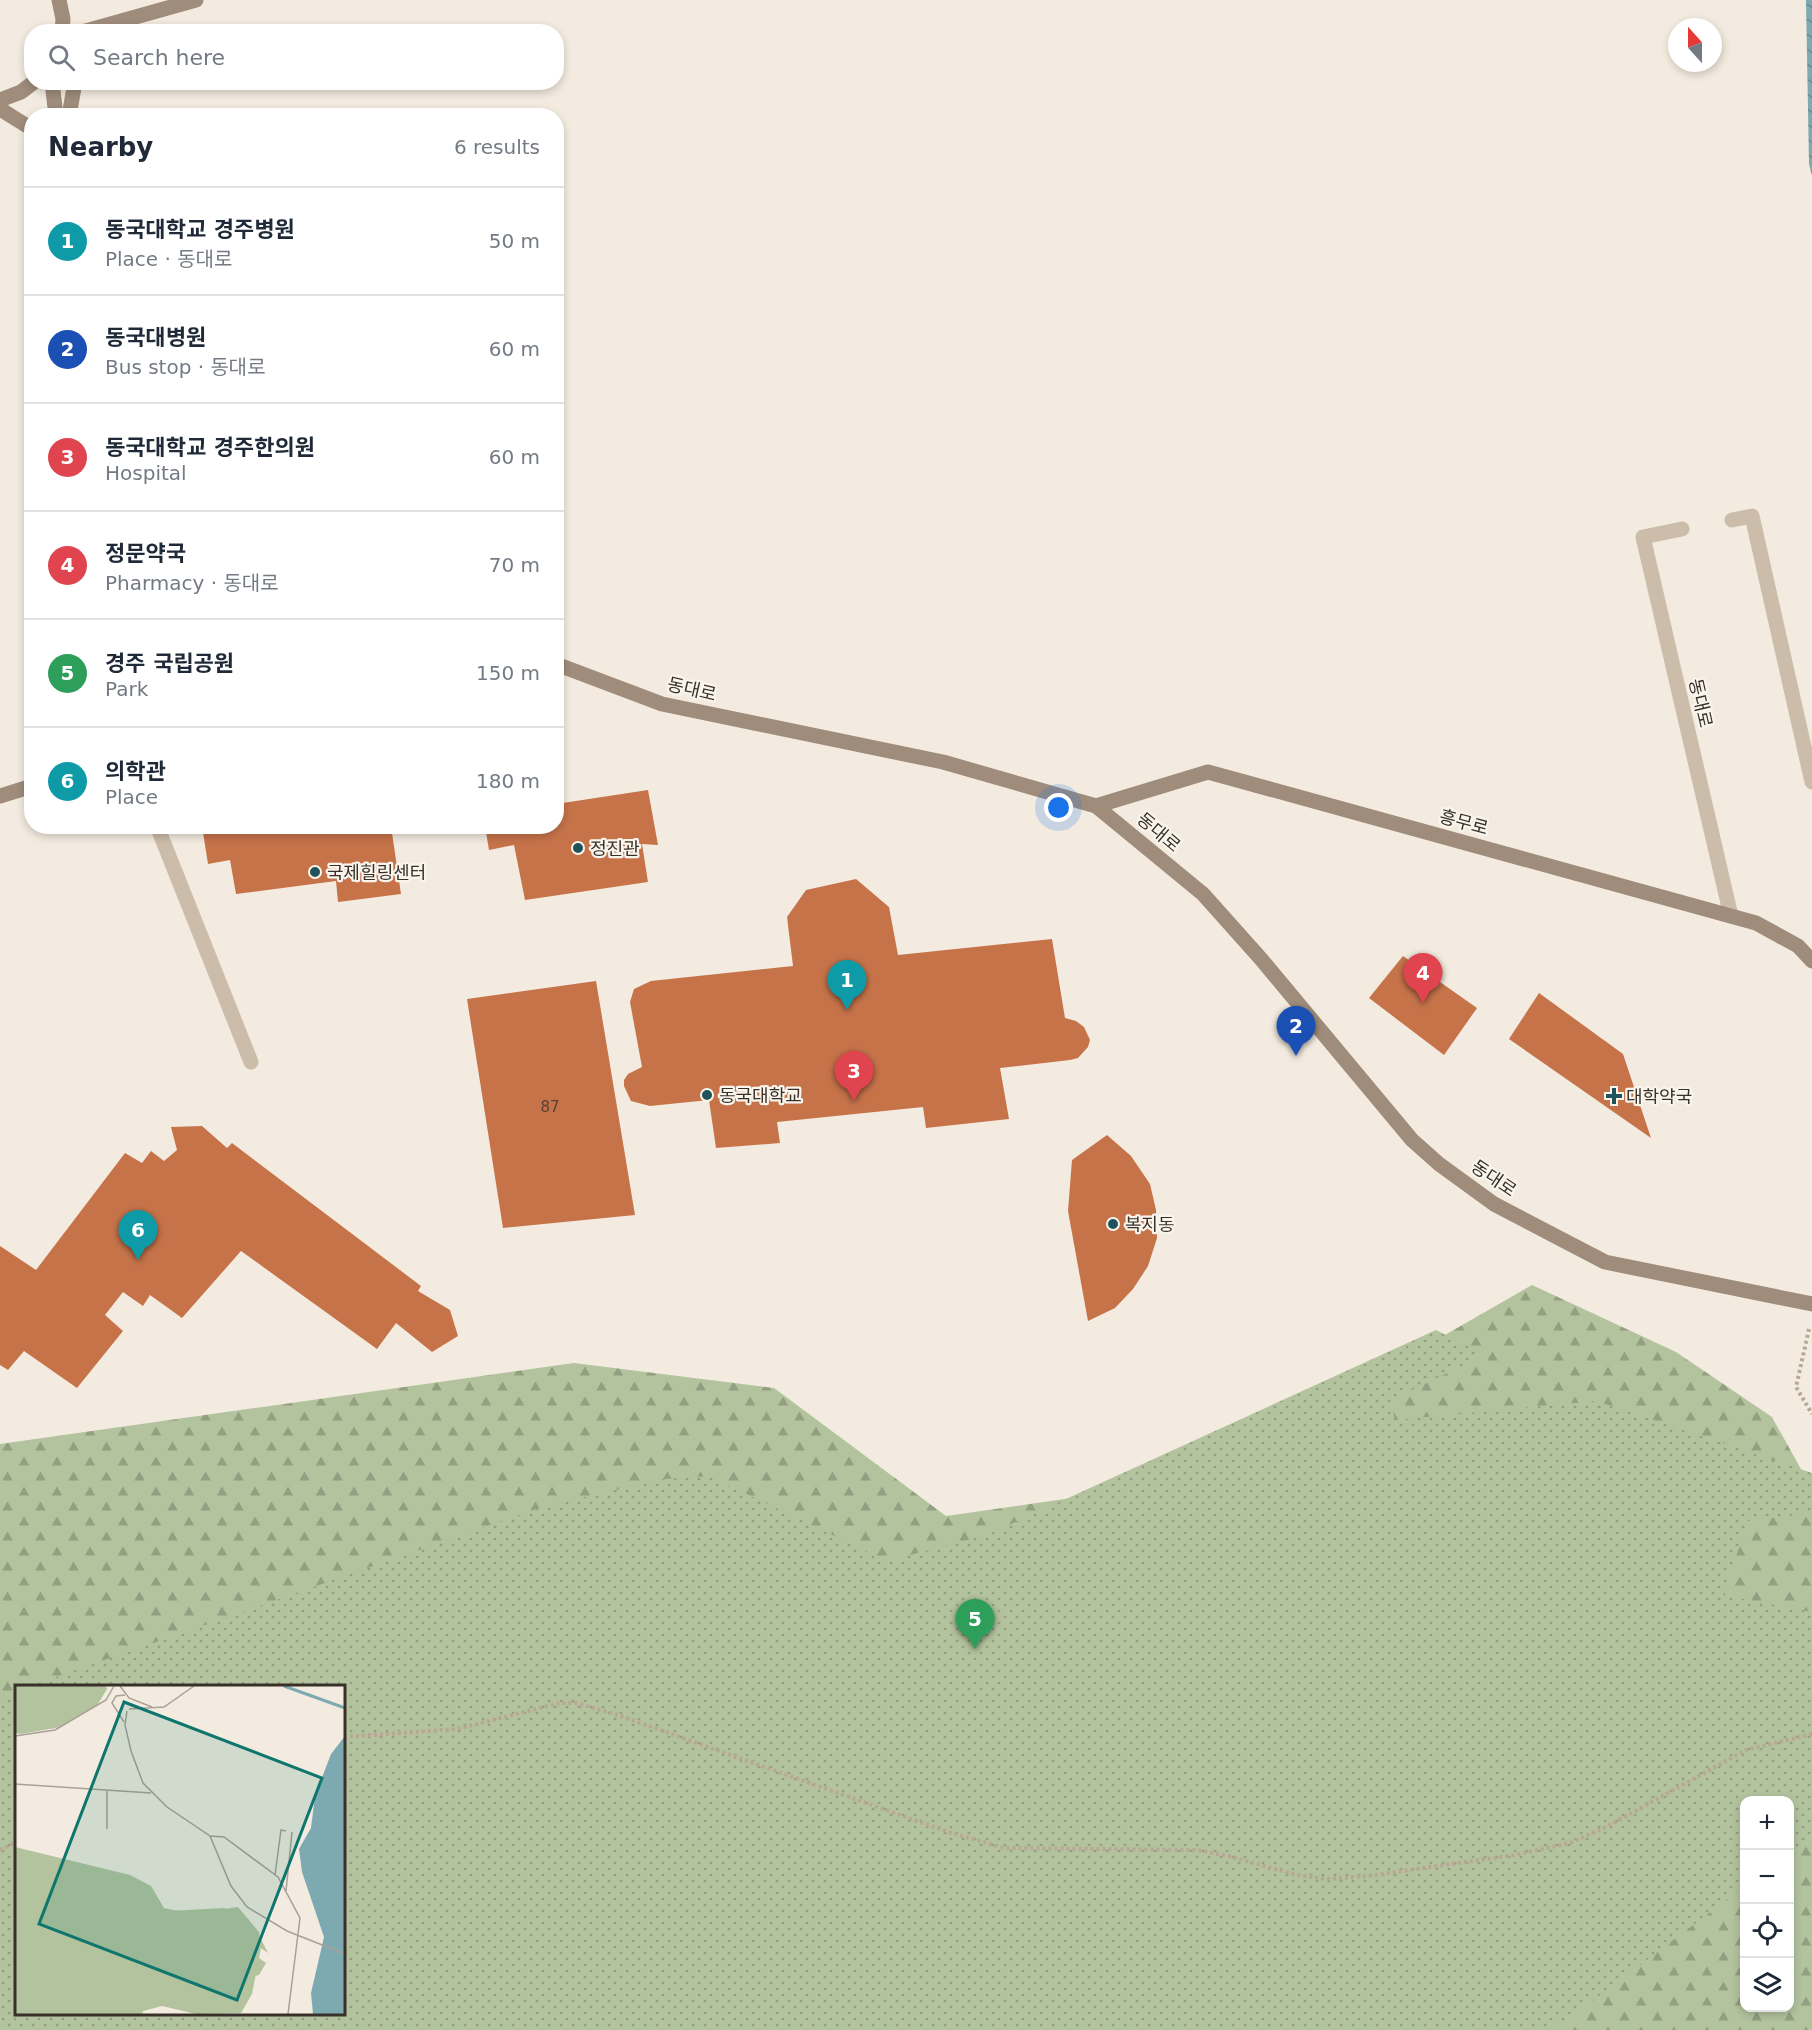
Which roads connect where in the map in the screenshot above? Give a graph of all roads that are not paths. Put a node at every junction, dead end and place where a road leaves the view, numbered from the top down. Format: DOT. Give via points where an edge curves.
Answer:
graph roads {
  1 [pos="59,0"];
  2 [pos="196,0"];
  3 [pos="133,15"];
  4 [pos="63,24"];
  5 [pos="106,24"];
  6 [pos="123,24"];
  7 [pos="24,90"];
  8 [pos="53,90"];
  9 [pos="74,90"];
  10 [pos="0,100"];
  11 [pos="55,108"];
  12 [pos="70,108"];
  13 [pos="0,109"];
  14 [pos="24,124"];
  15 [pos="1732,520"];
  16 [pos="1682,529"];
  17 [pos="564,667"];
  18 [pos="1812,782"];
  19 [pos="24,788"];
  20 [pos="0,796"];
  21 [pos="1096,806"];
  22 [pos="160,834"];
  23 [pos="1731,916"];
  24 [pos="1812,961"];
  25 [pos="251,1062"];
  26 [pos="1812,1304"];
  1 -- 4 [label="street"];
  2 -- 3 [label="street"];
  3 -- 5 [label="street"];
  3 -- 6 [label="street"];
  7 -- 10 [label="street"];
  8 -- 11 [label="street"];
  9 -- 12 [label="street"];
  13 -- 14 [label="street"];
  15 -- 18 [label="lane" via="1752,516"];
  16 -- 23 [label="lane, 동대로" via="1643,537"];
  17 -- 21 [label="street, 동대로" via="662,704 943,762"];
  19 -- 20 [label="street"];
  21 -- 23 [label="street, 흥무로" via="1208,772"];
  21 -- 26 [label="street, 동대로" via="1203,894 1412,1140 1494,1204 1605,1262"];
  22 -- 25 [label="lane"];
  23 -- 24 [label="street, 흥무로" via="1756,923 1798,946"];
}
